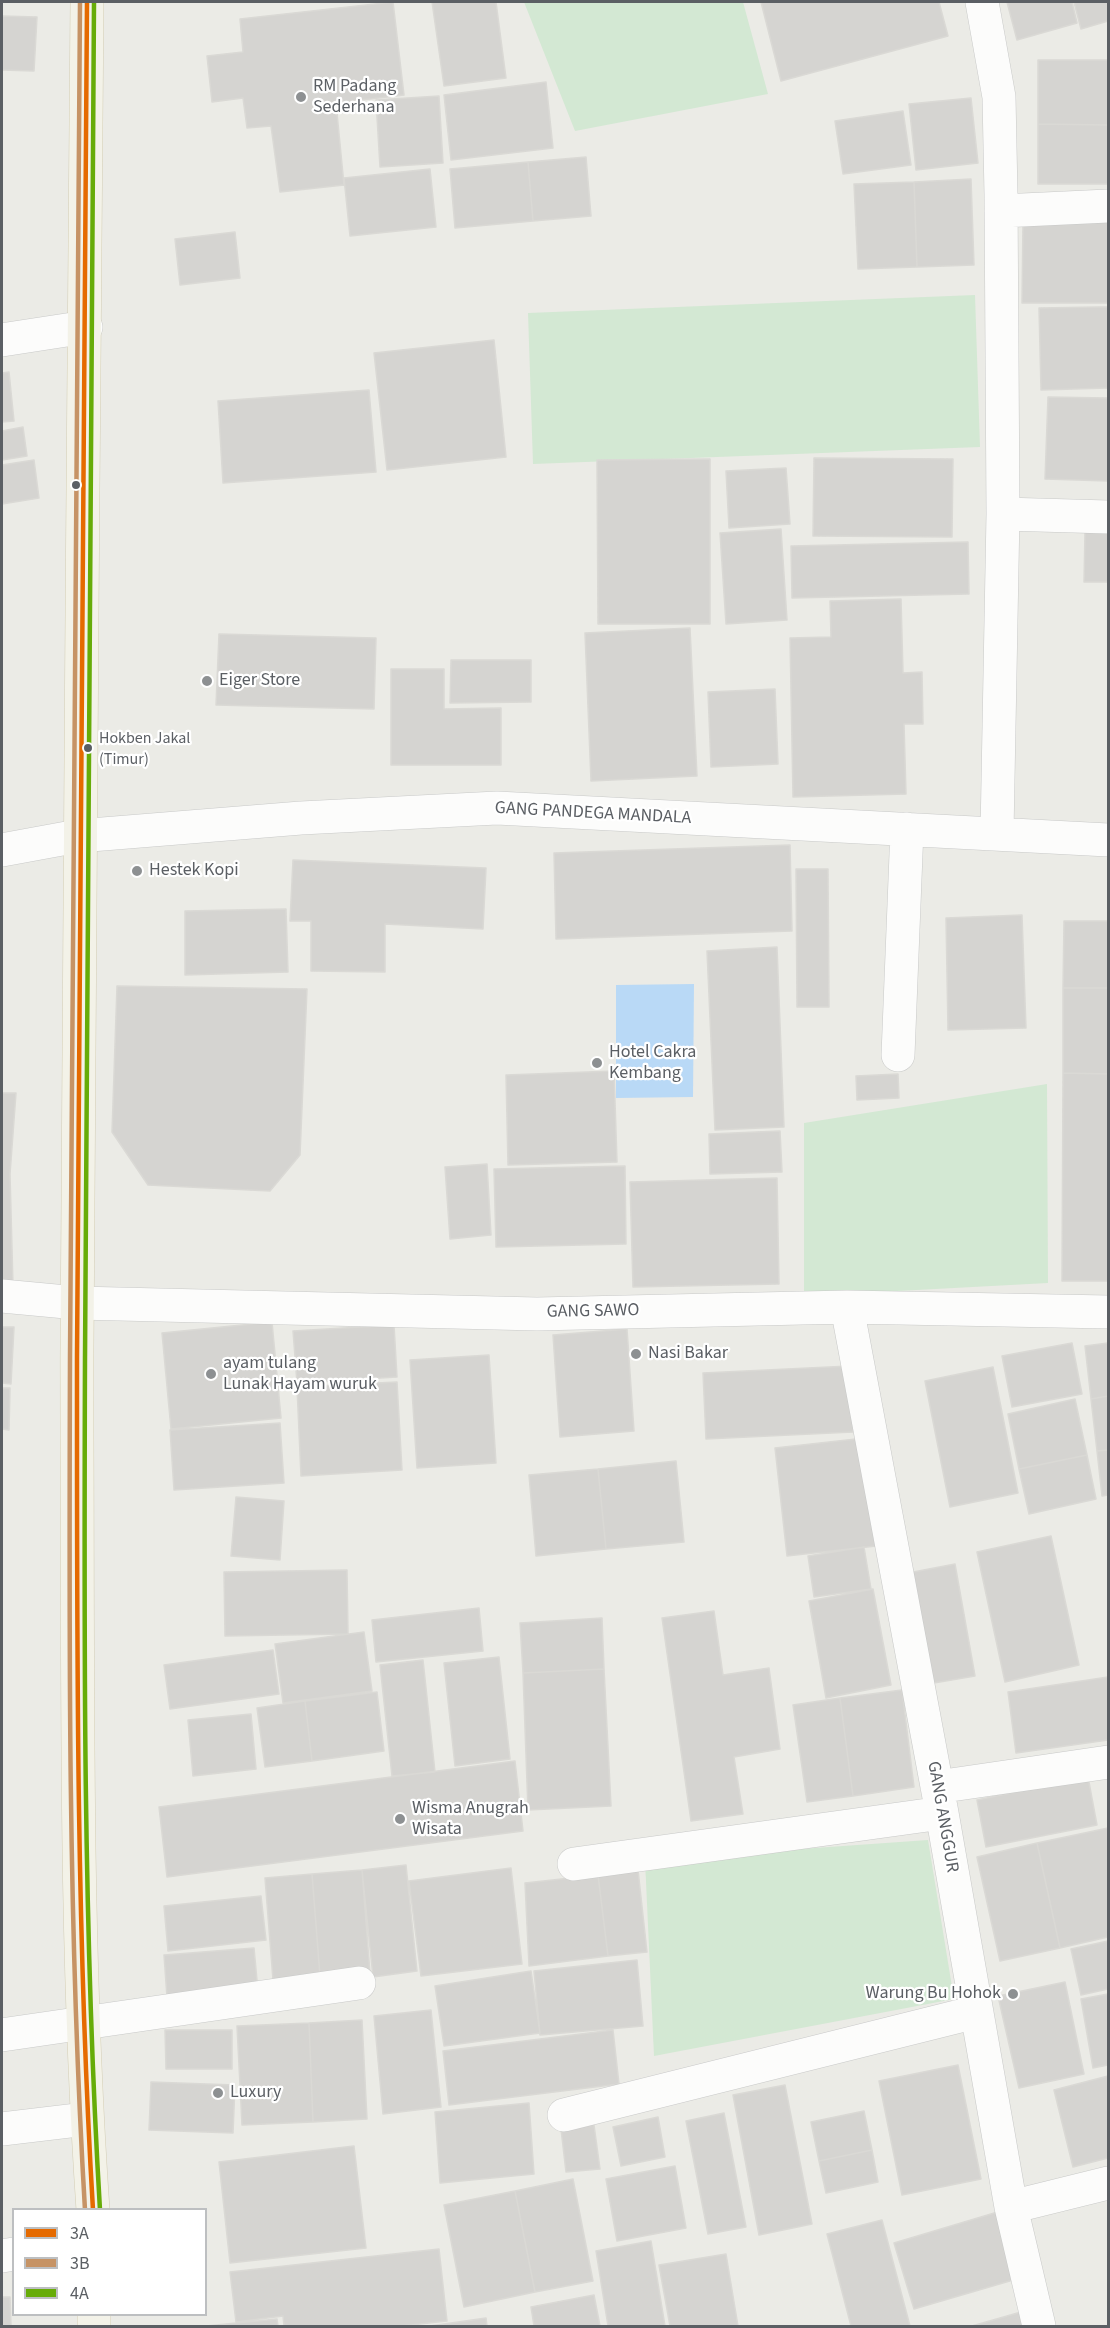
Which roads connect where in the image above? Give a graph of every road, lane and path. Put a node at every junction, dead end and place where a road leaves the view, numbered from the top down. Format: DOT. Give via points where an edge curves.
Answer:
graph roads {
  1 [pos="87,2"];
  2 [pos="982,2"];
  3 [pos="1108,206"];
  4 [pos="1001,211"];
  5 [pos="86,327"];
  6 [pos="2,340"];
  7 [pos="1003,514"];
  8 [pos="1108,517"];
  9 [pos="907,830"];
  10 [pos="997,833"];
  11 [pos="78,836"];
  12 [pos="1108,840"];
  13 [pos="2,850"];
  14 [pos="898,1055"];
  15 [pos="2,1296"];
  16 [pos="77,1303"];
  17 [pos="847,1307"];
  18 [pos="1108,1312"];
  19 [pos="1108,1762"];
  20 [pos="939,1800"];
  21 [pos="574,1864"];
  22 [pos="359,1983"];
  23 [pos="976,2012"];
  24 [pos="83,2022"];
  25 [pos="2,2035"];
  26 [pos="564,2115"];
  27 [pos="86,2119"];
  28 [pos="2,2128"];
  29 [pos="1108,2183"];
  30 [pos="1011,2207"];
  31 [pos="93,2208"];
  32 [pos="1039,2326"];
  1 -- 5 [label="main road"];
  2 -- 4 [label="street" via="999,97"];
  3 -- 4 [label="street"];
  4 -- 7 [label="street"];
  5 -- 6 [label="street"];
  5 -- 11 [label="main road"];
  7 -- 8 [label="street"];
  7 -- 10 [label="street"];
  9 -- 10 [label="street, GANG PANDEGA MANDALA"];
  9 -- 11 [label="street, GANG PANDEGA MANDALA" via="497,808 302,818"];
  9 -- 14 [label="street"];
  10 -- 12 [label="street, GANG PANDEGA MANDALA"];
  11 -- 13 [label="street, GANG PANDEGA MANDALA"];
  11 -- 16 [label="main road"];
  15 -- 16 [label="street, GANG SAWO"];
  16 -- 17 [label="street, GANG SAWO" via="537,1314"];
  16 -- 24 [label="main road" via="78,1884"];
  17 -- 18 [label="street, GANG SAWO"];
  17 -- 20 [label="street, GANG ANGGUR"];
  19 -- 20 [label="street"];
  20 -- 21 [label="street"];
  20 -- 23 [label="street, GANG ANGGUR"];
  22 -- 24 [label="street"];
  23 -- 26 [label="street"];
  23 -- 30 [label="street, GANG ANGGUR"];
  24 -- 25 [label="street"];
  24 -- 27 [label="main road"];
  27 -- 28 [label="street"];
  27 -- 31 [label="main road"];
  29 -- 30 [label="street"];
  30 -- 32 [label="street, GANG ANGGUR"];
}
